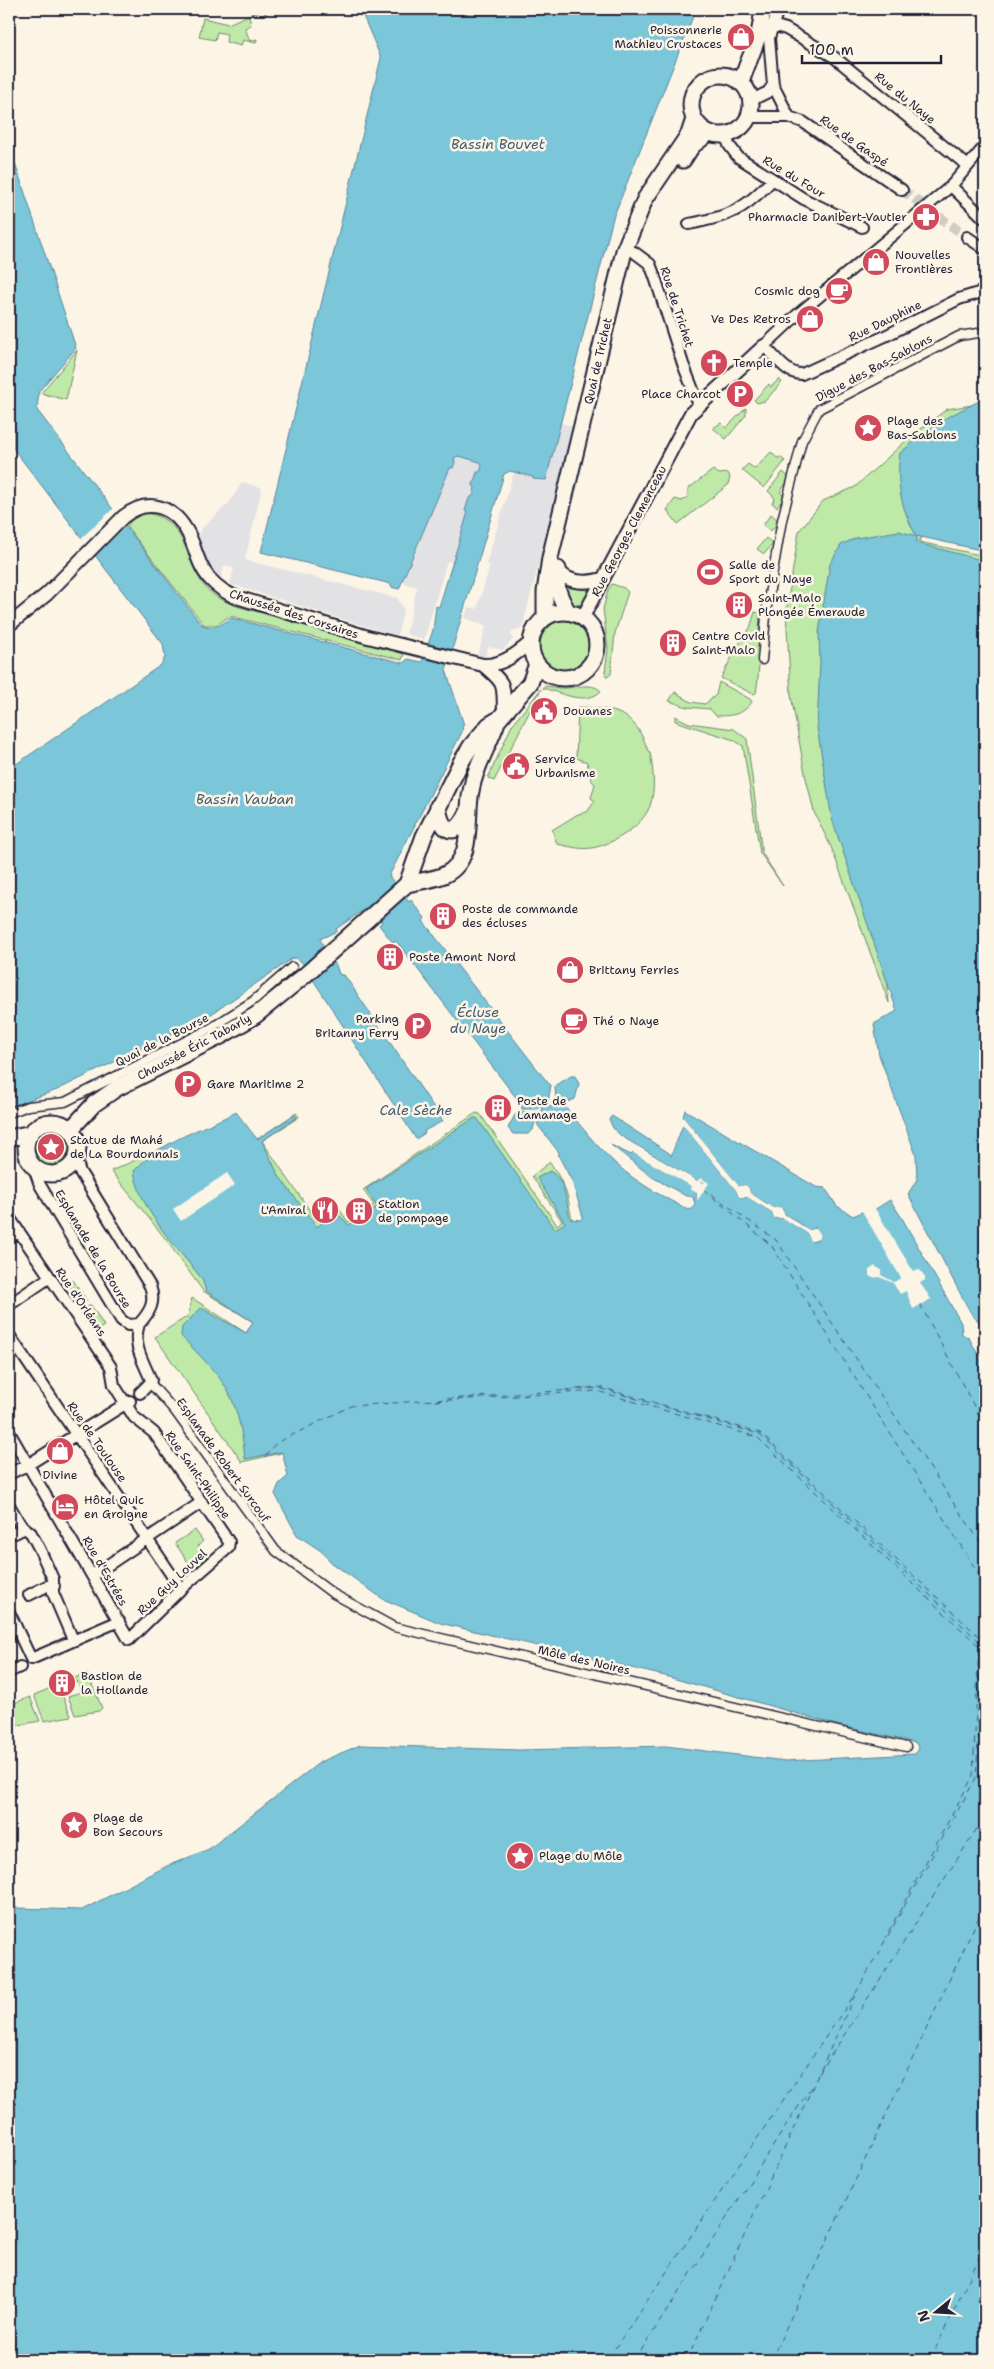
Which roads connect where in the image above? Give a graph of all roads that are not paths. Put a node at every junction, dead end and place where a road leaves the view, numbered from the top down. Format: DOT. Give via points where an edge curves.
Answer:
graph roads {
  1 [pos="756,9"];
  2 [pos="762,9"];
  3 [pos="778,9"];
  4 [pos="772,25"];
  5 [pos="723,75"];
  6 [pos="741,83"];
  7 [pos="773,85"];
  8 [pos="749,109"];
  9 [pos="788,117"];
  10 [pos="694,119"];
  11 [pos="709,133"];
  12 [pos="726,135"];
  13 [pos="985,146"];
  14 [pos="968,166"];
  15 [pos="772,180"];
  16 [pos="951,186"];
  17 [pos="902,190"];
  18 [pos="985,218"];
  19 [pos="689,224"];
  20 [pos="862,227"];
  21 [pos="967,237"];
  22 [pos="985,249"];
  23 [pos="634,252"];
  24 [pos="985,291"];
  25 [pos="985,332"];
  26 [pos="764,346"];
  27 [pos="699,405"];
  28 [pos="558,568"];
  29 [pos="603,579"];
  30 [pos="575,614"];
  31 [pos="545,618"];
  32 [pos="9,625"];
  33 [pos="531,642"];
  34 [pos="516,655"];
  35 [pos="762,660"];
  36 [pos="535,662"];
  37 [pos="479,665"];
  38 [pos="550,676"];
  39 [pos="530,683"];
  40 [pos="501,716"];
  41 [pos="438,806"];
  42 [pos="468,812"];
  43 [pos="413,879"];
  44 [pos="298,971"];
  45 [pos="9,1113"];
  46 [pos="71,1129"];
  47 [pos="31,1132"];
  48 [pos="10,1138"];
  49 [pos="26,1151"];
  50 [pos="76,1160"];
  51 [pos="33,1166"];
  52 [pos="9,1217"];
  53 [pos="20,1233"];
  54 [pos="9,1236"];
  55 [pos="50,1278"];
  56 [pos="9,1306"];
  57 [pos="139,1324"];
  58 [pos="9,1335"];
  59 [pos="150,1383"];
  60 [pos="140,1393"];
  61 [pos="128,1402"];
  62 [pos="9,1432"];
  63 [pos="76,1435"];
  64 [pos="29,1464"];
  65 [pos="9,1474"];
  66 [pos="202,1502"];
  67 [pos="9,1505"];
  68 [pos="15,1533"];
  69 [pos="148,1538"];
  70 [pos="228,1542"];
  71 [pos="276,1551"];
  72 [pos="93,1575"];
  73 [pos="54,1586"];
  74 [pos="181,1589"];
  75 [pos="29,1594"];
  76 [pos="10,1618"];
  77 [pos="119,1621"];
  78 [pos="73,1640"];
  79 [pos="129,1640"];
  80 [pos="31,1659"];
  81 [pos="20,1667"];
  82 [pos="9,1672"];
  83 [pos="906,1747"];
  1 -- 5 [label="main road" via="750,43 742,57"];
  2 -- 6 [label="main road" via="758,39"];
  3 -- 4 [label="street"];
  4 -- 7 [label="street" via="769,46"];
  4 -- 14 [label="street, Rue du Naye" via="786,28 834,57"];
  5 -- 6 [label="main road"];
  5 -- 10 [label="main road" via="708,78 696,88 691,103"];
  6 -- 8 [label="main road" via="747,92"];
  7 -- 8 [label="street"];
  7 -- 9 [label="street"];
  8 -- 9 [label="street, Rue de Gaspé"];
  8 -- 12 [label="main road" via="737,130"];
  9 -- 17 [label="street, Rue de Gaspé" via="810,125"];
  10 -- 11 [label="main road"];
  10 -- 31 [label="main road, Quai de Trichet" via="689,134 645,199 624,251 550,558"];
  11 -- 12 [label="main road"];
  11 -- 23 [label="main road, Quai de Trichet" via="692,146 657,198"];
  12 -- 15 [label="street, Rue du Four" via="734,154"];
  13 -- 14 [label="street"];
  14 -- 16 [label="street"];
  15 -- 19 [label="street" via="747,205"];
  15 -- 20 [label="street, Rue du Four"];
  16 -- 18 [label="street"];
  16 -- 26 [label="street" via="796,315"];
  21 -- 22 [label="street"];
  23 -- 27 [label="street, Rue de Trichet" via="643,257 652,270"];
  23 -- 28 [label="main road, Quai de Trichet"];
  24 -- 26 [label="street, Rue Dauphine" via="959,299 802,374 795,374"];
  25 -- 35 [label="street, Digue des Bas-Sablons" via="959,336 819,410 802,440 782,520 767,606"];
  26 -- 27 [label="street, Rue Georges Clemenceau"];
  27 -- 29 [label="street, Rue Georges Clemenceau" via="691,413"];
  28 -- 29 [label="street" via="562,575 578,582"];
  28 -- 30 [label="main road, Quai de Trichet" via="558,595"];
  29 -- 30 [label="street, Rue Georges Clemenceau"];
  30 -- 31 [label="main road" via="560,612"];
  30 -- 38 [label="main road" via="596,632 594,662 588,670 570,678"];
  31 -- 33 [label="main road" via="536,628"];
  32 -- 37 [label="street, Chaussée des Corsaires" via="47,594 123,517 144,505 158,506 176,516 188,534 204,571 222,590 368,637"];
  33 -- 34 [label="street, Chaussée des Corsaires"];
  33 -- 36 [label="main road"];
  34 -- 36 [label="street"];
  34 -- 37 [label="street, Chaussée des Corsaires" via="488,666"];
  36 -- 38 [label="main road"];
  36 -- 39 [label="main road, Chaussée Éric Tabarly"];
  37 -- 40 [label="street" via="494,674 504,687"];
  38 -- 39 [label="main road, Chaussée Éric Tabarly"];
  39 -- 40 [label="main road, Chaussée Éric Tabarly"];
  40 -- 41 [label="main road, Chaussée Éric Tabarly" via="471,746"];
  40 -- 42 [label="main road, Chaussée Éric Tabarly" via="475,774"];
  41 -- 42 [label="main road" via="440,820 448,829 461,825"];
  41 -- 43 [label="main road, Chaussée Éric Tabarly" via="424,836"];
  42 -- 43 [label="main road, Chaussée Éric Tabarly" via="467,843 463,856 446,874"];
  43 -- 44 [label="main road, Chaussée Éric Tabarly"];
  44 -- 45 [label="street, Quai de la Bourse" via="211,1028 65,1102 28,1106"];
  44 -- 46 [label="main road, Chaussée Éric Tabarly" via="256,1015 117,1088 94,1104"];
  46 -- 47 [label="main road" via="59,1122 50,1122 37,1126"];
  46 -- 50 [label="main road" via="78,1144"];
  47 -- 48 [label="main road"];
  47 -- 49 [label="main road"];
  48 -- 49 [label="main road"];
  49 -- 51 [label="main road"];
  50 -- 51 [label="main road" via="66,1171 54,1174"];
  50 -- 57 [label="street, Esplanade de la Bourse" via="80,1172 150,1286 152,1305"];
  51 -- 57 [label="street, Esplanade de la Bourse" via="40,1185 121,1320 128,1325"];
  52 -- 53 [label="street, Rue d'Orléans"];
  53 -- 54 [label="street"];
  53 -- 55 [label="street, Rue d'Orléans"];
  55 -- 56 [label="street"];
  55 -- 61 [label="street, Rue d'Orléans" via="110,1367 114,1385"];
  57 -- 59 [label="street" via="135,1336"];
  58 -- 63 [label="street, Rue de Toulouse"];
  59 -- 60 [label="street"];
  59 -- 71 [label="street, Esplanade Robert Surcouf" via="174,1410"];
  61 -- 63 [label="street"];
  61 -- 66 [label="street, Rue Saint-Philippe" via="134,1417 154,1433"];
  62 -- 64 [label="street, Rue d'Estrées"];
  63 -- 64 [label="street"];
  63 -- 69 [label="street, Rue de Toulouse"];
  64 -- 65 [label="street"];
  64 -- 72 [label="street, Rue d'Estrées"];
  66 -- 69 [label="street"];
  66 -- 70 [label="street, Rue Saint-Philippe"];
  67 -- 68 [label="street"];
  68 -- 73 [label="street" via="31,1533"];
  69 -- 72 [label="street"];
  69 -- 74 [label="street, Rue de Toulouse"];
  70 -- 74 [label="street, Rue Guy Louvel" via="228,1548"];
  71 -- 83 [label="street, Môle des Noires" via="332,1594 394,1627"];
  72 -- 77 [label="street, Rue d'Estrées"];
  73 -- 75 [label="street"];
  73 -- 78 [label="street" via="53,1593"];
  74 -- 79 [label="street, Rue Guy Louvel"];
  76 -- 80 [label="street"];
  77 -- 78 [label="street"];
  77 -- 79 [label="street, Rue d'Estrées"];
  78 -- 80 [label="street"];
  80 -- 81 [label="street"];
  81 -- 82 [label="street"];
}
